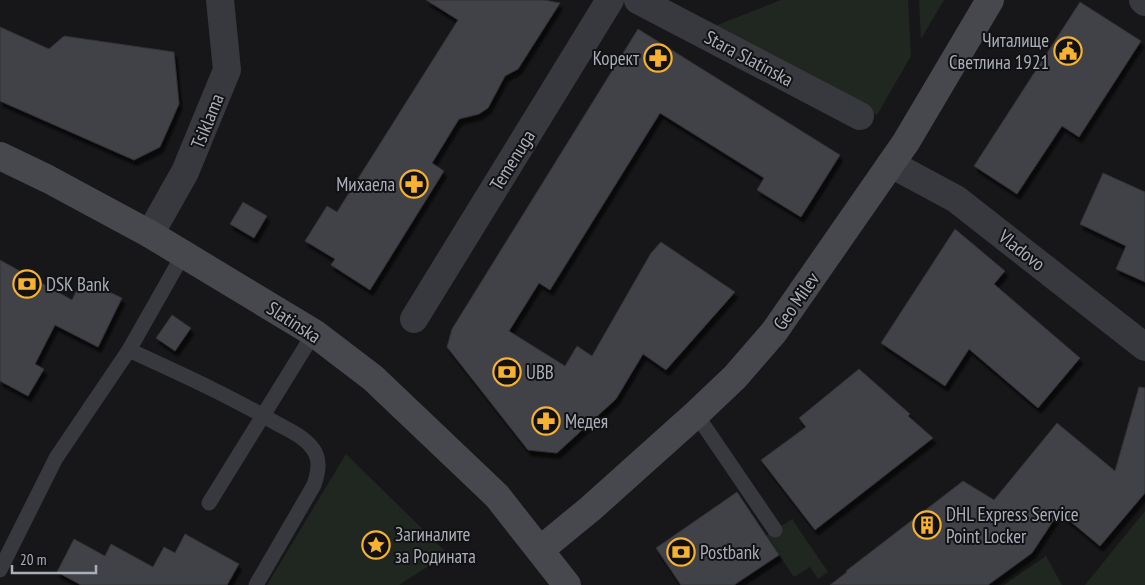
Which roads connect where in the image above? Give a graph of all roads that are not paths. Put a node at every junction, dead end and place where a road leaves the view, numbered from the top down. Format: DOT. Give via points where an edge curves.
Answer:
graph roads {
  1 [pos="220,0"];
  2 [pos="610,0"];
  3 [pos="638,0"];
  4 [pos="990,0"];
  5 [pos="860,116"];
  6 [pos="0,156"];
  7 [pos="891,164"];
  8 [pos="150,234"];
  9 [pos="184,253"];
  10 [pos="414,319"];
  11 [pos="314,333"];
  12 [pos="1145,347"];
  13 [pos="129,350"];
  14 [pos="696,414"];
  15 [pos="262,415"];
  16 [pos="209,503"];
  17 [pos="775,530"];
  18 [pos="540,550"];
  19 [pos="0,570"];
  20 [pos="256,585"];
  21 [pos="567,585"];
  1 -- 8 [label="street, Tsiklama" via="228,70 185,172"];
  2 -- 10 [label="street, Temenuga"];
  3 -- 5 [label="street, Stara Slatinska"];
  4 -- 7 [label="street, Geo Milev"];
  6 -- 8 [label="street, Slatinska"];
  7 -- 12 [label="street, Vladovo" via="956,199"];
  7 -- 14 [label="street, Geo Milev" via="774,332 735,377"];
  8 -- 9 [label="street, Slatinska"];
  9 -- 11 [label="street, Slatinska"];
  9 -- 13 [label="lane"];
  11 -- 15 [label="lane"];
  11 -- 18 [label="street, Slatinska" via="373,378 468,468 496,496"];
  13 -- 15 [label="lane"];
  13 -- 19 [label="lane" via="56,458"];
  14 -- 17 [label="lane"];
  14 -- 18 [label="street, Geo Milev" via="590,510"];
  15 -- 16 [label="lane"];
  15 -- 20 [label="lane" via="302,438 312,448 318,458 318,472 314,485"];
  18 -- 21 [label="street, Slatinska"];
}
